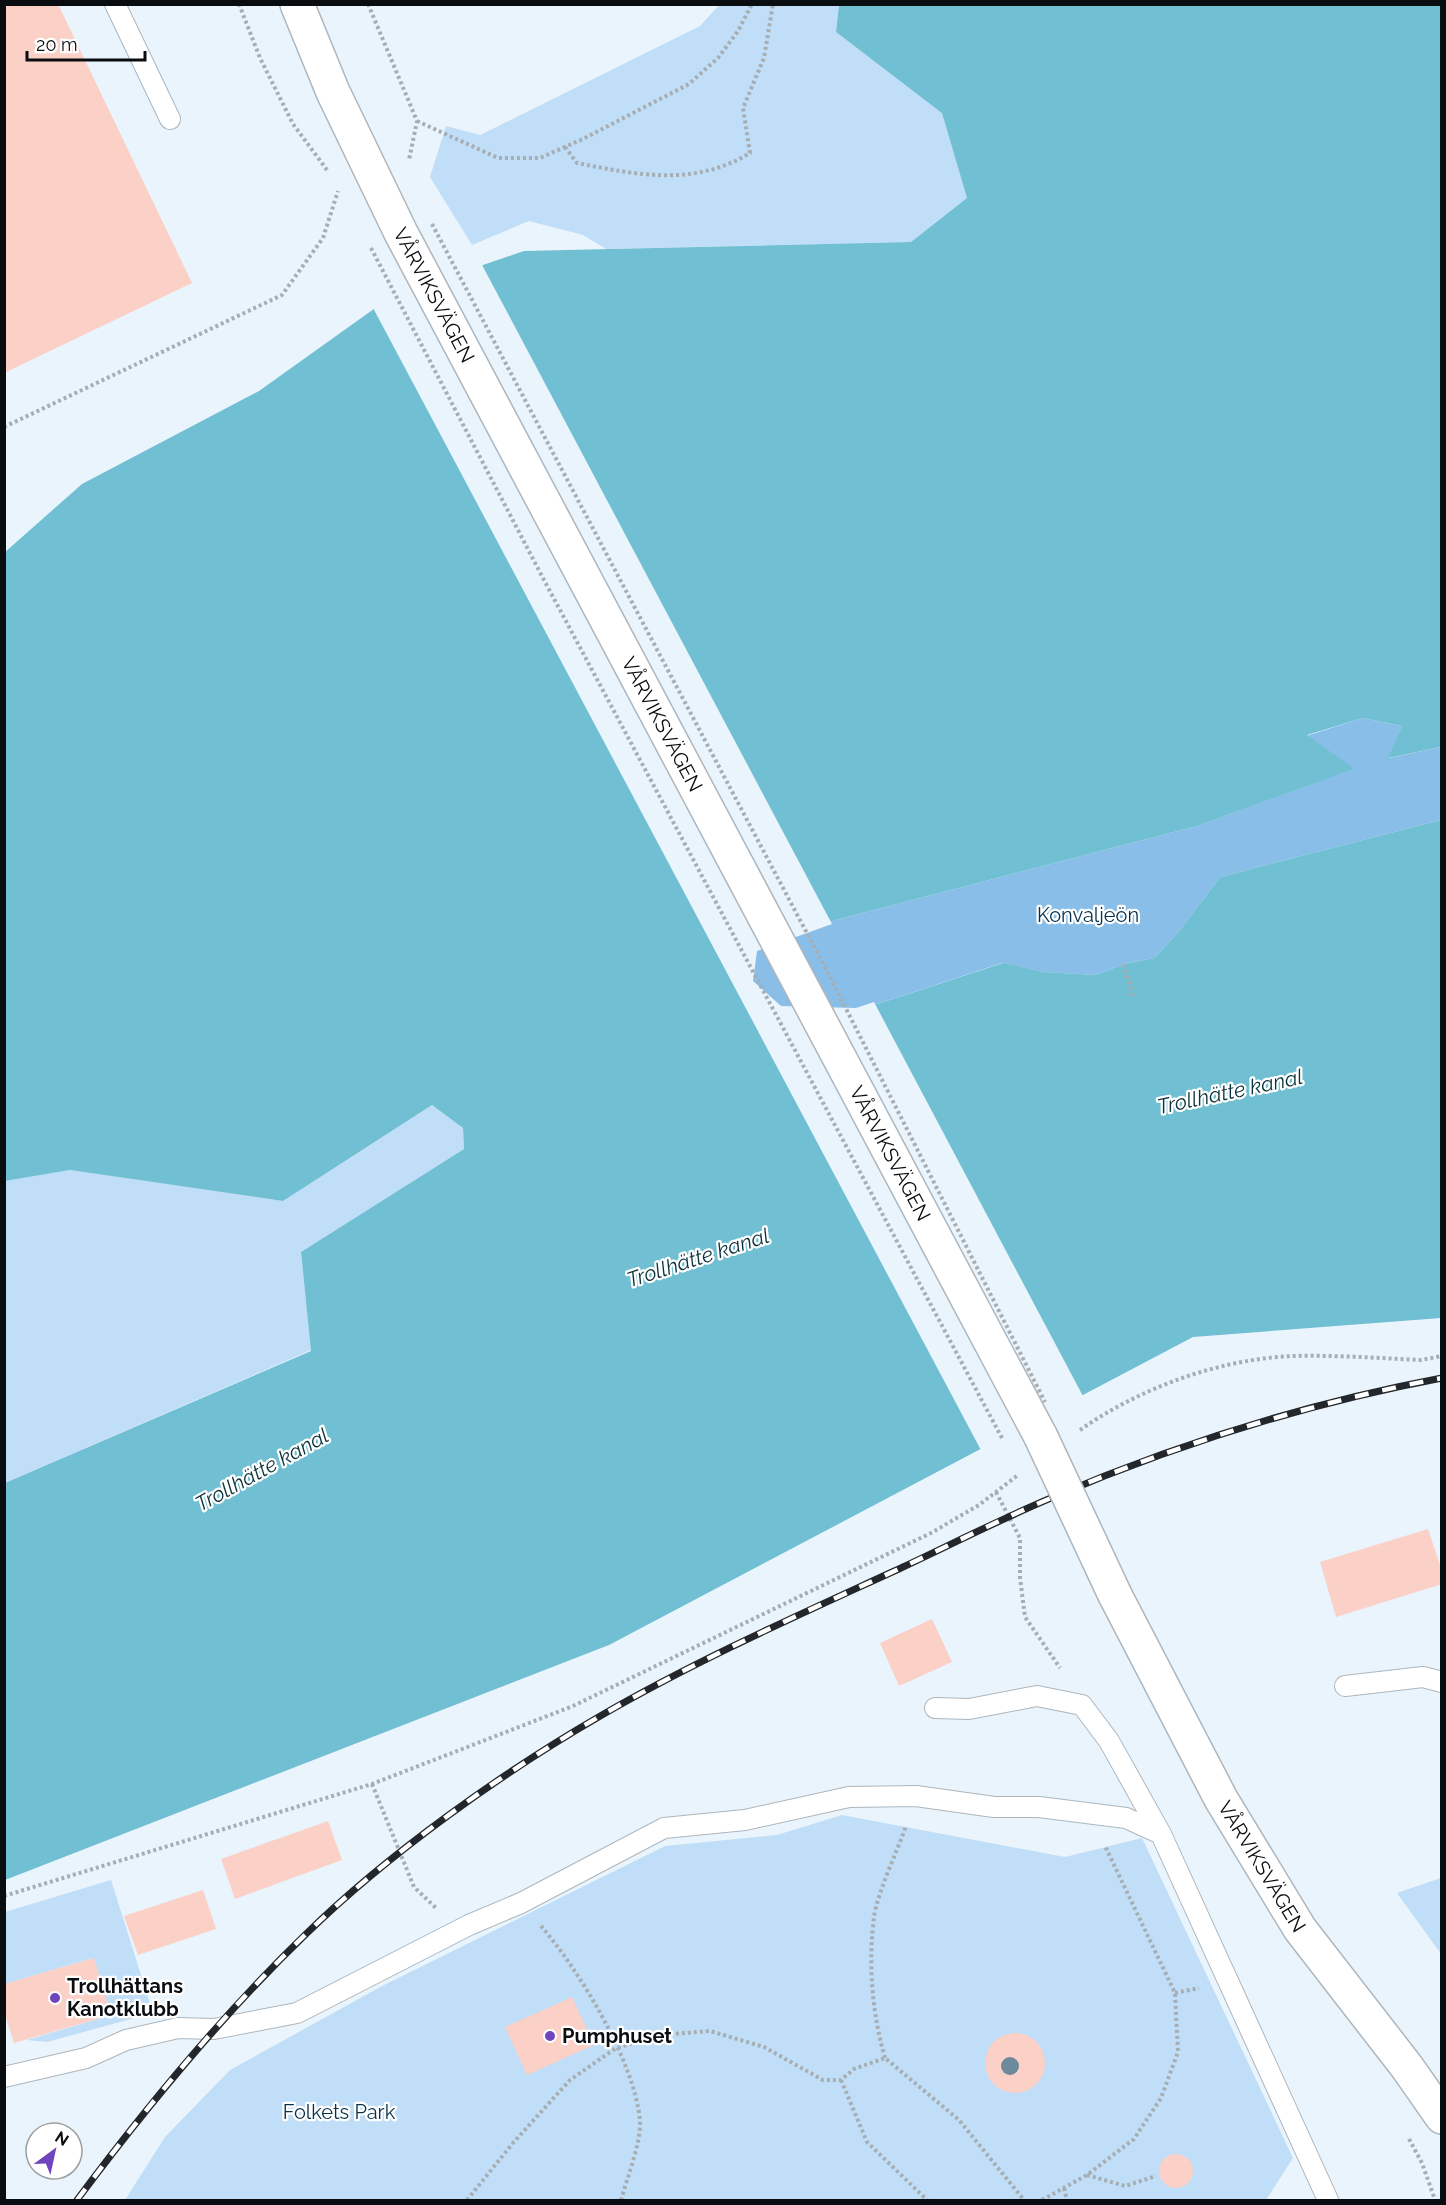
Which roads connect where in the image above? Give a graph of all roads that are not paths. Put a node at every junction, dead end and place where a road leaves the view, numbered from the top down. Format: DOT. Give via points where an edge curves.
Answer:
graph roads {
  1 [pos="115,4"];
  2 [pos="297,4"];
  3 [pos="170,119"];
  4 [pos="1442,1682"];
  5 [pos="1346,1686"];
  6 [pos="935,1708"];
  7 [pos="1161,1834"];
  8 [pos="4,2077"];
  9 [pos="1442,2117"];
  10 [pos="1328,2200"];
  1 -- 3 [label="lane"];
  2 -- 9 [label="street, VÅRVIKSVÄGEN, bridge" via="333,92 420,224 1044,1422 1115,1595 1221,1799 1300,1929"];
  4 -- 5 [label="lane" via="1423,1677"];
  6 -- 7 [label="lane" via="969,1709 1037,1696 1082,1705 1109,1741"];
  7 -- 8 [label="lane" via="1126,1818 1088,1812 994,1807 916,1796 849,1797 744,1820 664,1828 297,2013 214,2029 178,2028 126,2040 86,2058"];
  7 -- 10 [label="lane"];
}
